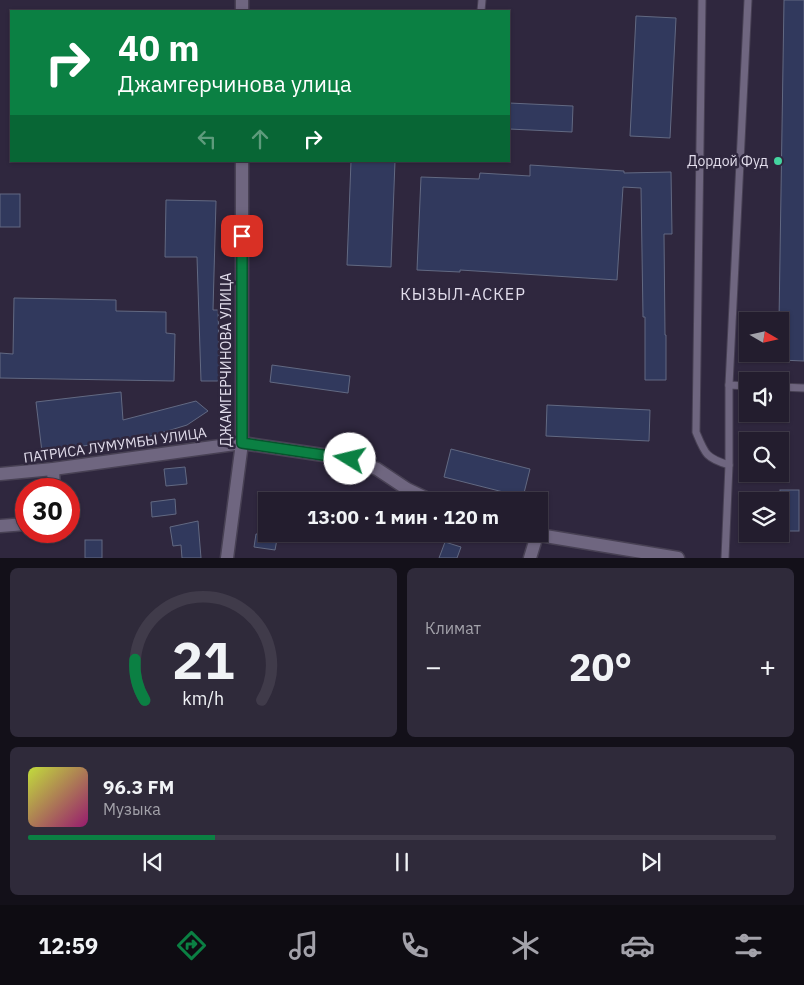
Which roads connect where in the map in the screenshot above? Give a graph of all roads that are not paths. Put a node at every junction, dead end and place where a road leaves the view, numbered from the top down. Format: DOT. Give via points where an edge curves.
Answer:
graph roads {
  1 [pos="702,0"];
  2 [pos="748,0"];
  3 [pos="242,162"];
  4 [pos="729,385"];
  5 [pos="739,386"];
  6 [pos="789,387"];
  7 [pos="804,388"];
  8 [pos="242,443"];
  9 [pos="729,465"];
  10 [pos="53,469"];
  11 [pos="0,474"];
  12 [pos="53,478"];
  13 [pos="413,492"];
  14 [pos="15,525"];
  15 [pos="0,526"];
  16 [pos="548,536"];
  17 [pos="533,542"];
  18 [pos="227,558"];
  19 [pos="530,558"];
  20 [pos="678,558"];
  21 [pos="725,558"];
  1 -- 9 [label="lane" via="696,432 709,457"];
  2 -- 4 [label="lane"];
  3 -- 8 [label="street, ДЖАМГЕРЧИНОВА УЛИЦА"];
  4 -- 5 [label="lane"];
  4 -- 9 [label="lane"];
  6 -- 7 [label="lane"];
  8 -- 10 [label="street, ПАТРИСА ЛУМУМБЫ УЛИЦА"];
  8 -- 13 [label="street, ПАТРИСА ЛУМУМБЫ УЛИЦА" via="350,459 377,469"];
  8 -- 18 [label="street, ДЖАМГЕРЧИНОВА УЛИЦА"];
  9 -- 21 [label="lane"];
  10 -- 11 [label="street, ПАТРИСА ЛУМУМБЫ УЛИЦА"];
  10 -- 12 [label="street"];
  14 -- 15 [label="street"];
  16 -- 20 [label="street"];
  17 -- 19 [label="street"];
}
